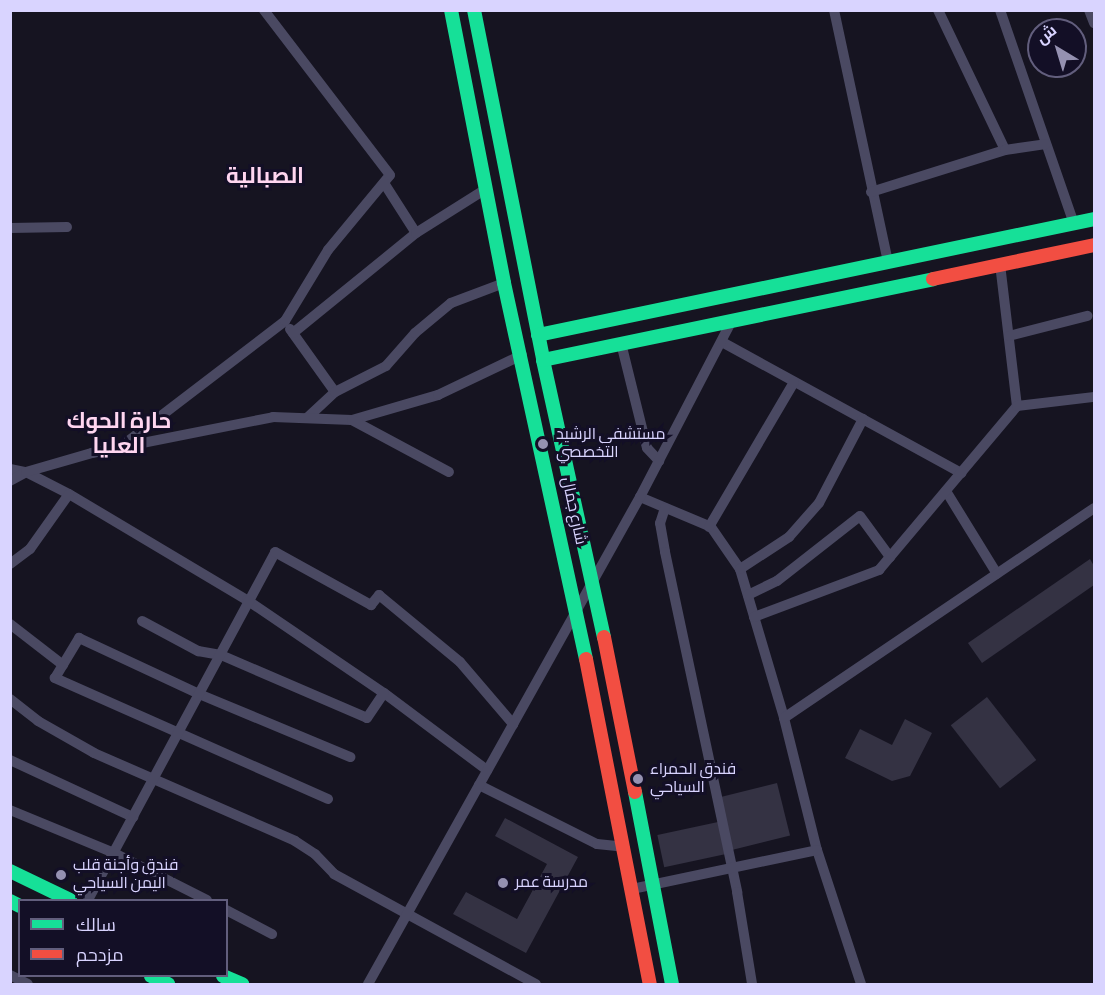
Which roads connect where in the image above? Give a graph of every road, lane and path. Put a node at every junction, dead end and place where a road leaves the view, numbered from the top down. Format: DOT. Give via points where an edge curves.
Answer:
graph roads {
  1 [pos="264,10"];
  2 [pos="451,10"];
  3 [pos="474,10"];
  4 [pos="834,10"];
  5 [pos="938,10"];
  6 [pos="1000,10"];
  7 [pos="1089,10"];
  8 [pos="1095,23"];
  9 [pos="1046,144"];
  10 [pos="1005,150"];
  11 [pos="384,183"];
  12 [pos="486,189"];
  13 [pos="871,192"];
  14 [pos="1095,219"];
  15 [pos="1074,224"];
  16 [pos="67,227"];
  17 [pos="10,228"];
  18 [pos="416,233"];
  19 [pos="1095,245"];
  20 [pos="888,262"];
  21 [pos="1000,264"];
  22 [pos="504,283"];
  23 [pos="1087,316"];
  24 [pos="732,320"];
  25 [pos="285,321"];
  26 [pos="293,333"];
  27 [pos="538,334"];
  28 [pos="1009,336"];
  29 [pos="722,342"];
  30 [pos="621,343"];
  31 [pos="522,355"];
  32 [pos="543,360"];
  33 [pos="794,382"];
  34 [pos="335,392"];
  35 [pos="1095,397"];
  36 [pos="1017,406"];
  37 [pos="307,418"];
  38 [pos="863,419"];
  39 [pos="352,420"];
  40 [pos="119,448"];
  41 [pos="659,460"];
  42 [pos="10,469"];
  43 [pos="26,472"];
  44 [pos="448,472"];
  45 [pos="961,473"];
  46 [pos="10,481"];
  47 [pos="946,491"];
  48 [pos="69,494"];
  49 [pos="640,496"];
  50 [pos="665,508"];
  51 [pos="1095,508"];
  52 [pos="709,527"];
  53 [pos="890,557"];
  54 [pos="10,564"];
  55 [pos="740,569"];
  56 [pos="997,574"];
  57 [pos="593,578"];
  58 [pos="748,595"];
  59 [pos="248,600"];
  60 [pos="576,606"];
  61 [pos="754,617"];
  62 [pos="142,621"];
  63 [pos="10,624"];
  64 [pos="221,655"];
  65 [pos="63,665"];
  66 [pos="384,693"];
  67 [pos="199,694"];
  68 [pos="10,699"];
  69 [pos="784,718"];
  70 [pos="513,724"];
  71 [pos="178,734"];
  72 [pos="350,757"];
  73 [pos="10,760"];
  74 [pos="487,770"];
  75 [pos="154,777"];
  76 [pos="479,785"];
  77 [pos="328,799"];
  78 [pos="10,810"];
  79 [pos="133,817"];
  80 [pos="624,847"];
  81 [pos="817,850"];
  82 [pos="114,853"];
  83 [pos="732,868"];
  84 [pos="10,872"];
  85 [pos="652,884"];
  86 [pos="632,889"];
  87 [pos="68,899"];
  88 [pos="89,899"];
  89 [pos="205,899"];
  90 [pos="228,911"];
  91 [pos="406,915"];
  92 [pos="272,934"];
  93 [pos="10,975"];
  94 [pos="227,977"];
  95 [pos="28,984"];
  96 [pos="242,984"];
  97 [pos="368,984"];
  98 [pos="536,984"];
  99 [pos="650,984"];
  100 [pos="672,984"];
  101 [pos="752,984"];
  102 [pos="861,984"];
  1 -- 11 [label="street" via="390,176"];
  2 -- 12 [label="main road, شارع جمال"];
  3 -- 27 [label="main road, شارع جمال"];
  4 -- 13 [label="street"];
  5 -- 10 [label="street"];
  6 -- 9 [label="street"];
  7 -- 8 [label="street"];
  9 -- 10 [label="street"];
  9 -- 15 [label="street"];
  10 -- 13 [label="street"];
  11 -- 18 [label="street"];
  11 -- 25 [label="street" via="328,250"];
  12 -- 18 [label="street"];
  12 -- 22 [label="main road, شارع جمال"];
  13 -- 20 [label="street"];
  14 -- 15 [label="main road"];
  15 -- 20 [label="main road"];
  16 -- 17 [label="street"];
  18 -- 26 [label="street"];
  19 -- 21 [label="main road"];
  20 -- 27 [label="main road"];
  21 -- 24 [label="main road"];
  21 -- 28 [label="street"];
  22 -- 31 [label="main road, شارع جمال"];
  22 -- 34 [label="street" via="451,303 415,333 386,366"];
  23 -- 28 [label="street"];
  24 -- 29 [label="street"];
  24 -- 30 [label="main road"];
  25 -- 26 [label="street"];
  25 -- 40 [label="street"];
  26 -- 34 [label="street"];
  27 -- 32 [label="main road, شارع جمال"];
  28 -- 36 [label="street"];
  29 -- 33 [label="street"];
  29 -- 41 [label="street"];
  30 -- 32 [label="main road"];
  30 -- 41 [label="street" via="647,448"];
  31 -- 39 [label="street" via="438,395"];
  31 -- 60 [label="main road, شارع جمال"];
  32 -- 57 [label="main road, شارع جمال"];
  33 -- 38 [label="street"];
  33 -- 52 [label="street"];
  34 -- 37 [label="street"];
  35 -- 36 [label="street"];
  36 -- 45 [label="street"];
  37 -- 39 [label="street"];
  37 -- 40 [label="street" via="273,417"];
  38 -- 45 [label="street"];
  38 -- 55 [label="street" via="819,503 789,537"];
  39 -- 44 [label="street"];
  40 -- 43 [label="street"];
  41 -- 49 [label="street"];
  42 -- 43 [label="street"];
  43 -- 46 [label="street"];
  43 -- 48 [label="street"];
  45 -- 47 [label="street"];
  47 -- 53 [label="street"];
  47 -- 56 [label="street"];
  48 -- 54 [label="street" via="30,549"];
  48 -- 59 [label="street"];
  49 -- 50 [label="street"];
  49 -- 57 [label="street"];
  50 -- 52 [label="street"];
  50 -- 83 [label="street" via="660,523"];
  51 -- 56 [label="street"];
  52 -- 55 [label="street"];
  53 -- 58 [label="street" via="860,516 777,581"];
  53 -- 61 [label="street" via="879,570"];
  55 -- 58 [label="street"];
  56 -- 69 [label="street"];
  57 -- 60 [label="street"];
  57 -- 85 [label="main road, شارع جمال"];
  58 -- 61 [label="street"];
  59 -- 64 [label="street"];
  59 -- 66 [label="street"];
  59 -- 70 [label="street" via="275,552 371,605 379,595 460,662"];
  60 -- 70 [label="street"];
  60 -- 80 [label="main road, شارع جمال"];
  61 -- 69 [label="street"];
  62 -- 64 [label="street" via="198,651"];
  63 -- 65 [label="street"];
  64 -- 66 [label="street" via="367,717"];
  64 -- 67 [label="street"];
  65 -- 67 [label="street" via="79,638"];
  65 -- 71 [label="street" via="55,678"];
  66 -- 74 [label="street"];
  67 -- 71 [label="street"];
  67 -- 72 [label="street"];
  68 -- 75 [label="street" via="38,721 94,753"];
  69 -- 81 [label="street"];
  70 -- 74 [label="street"];
  71 -- 75 [label="street"];
  71 -- 77 [label="street"];
  73 -- 79 [label="street"];
  74 -- 76 [label="street"];
  75 -- 79 [label="street"];
  75 -- 91 [label="street" via="295,841 334,874"];
  76 -- 80 [label="street" via="597,844"];
  76 -- 91 [label="street"];
  78 -- 82 [label="street"];
  79 -- 82 [label="street"];
  80 -- 86 [label="main road, شارع جمال"];
  81 -- 83 [label="street"];
  81 -- 102 [label="street"];
  82 -- 88 [label="street"];
  82 -- 89 [label="street"];
  83 -- 85 [label="street"];
  83 -- 101 [label="street"];
  84 -- 87 [label="main road"];
  85 -- 86 [label="street"];
  85 -- 100 [label="main road, شارع جمال"];
  86 -- 99 [label="main road, شارع جمال"];
  90 -- 92 [label="street"];
  91 -- 97 [label="street"];
  91 -- 98 [label="street"];
  93 -- 95 [label="street"];
  94 -- 96 [label="main road"];
}
